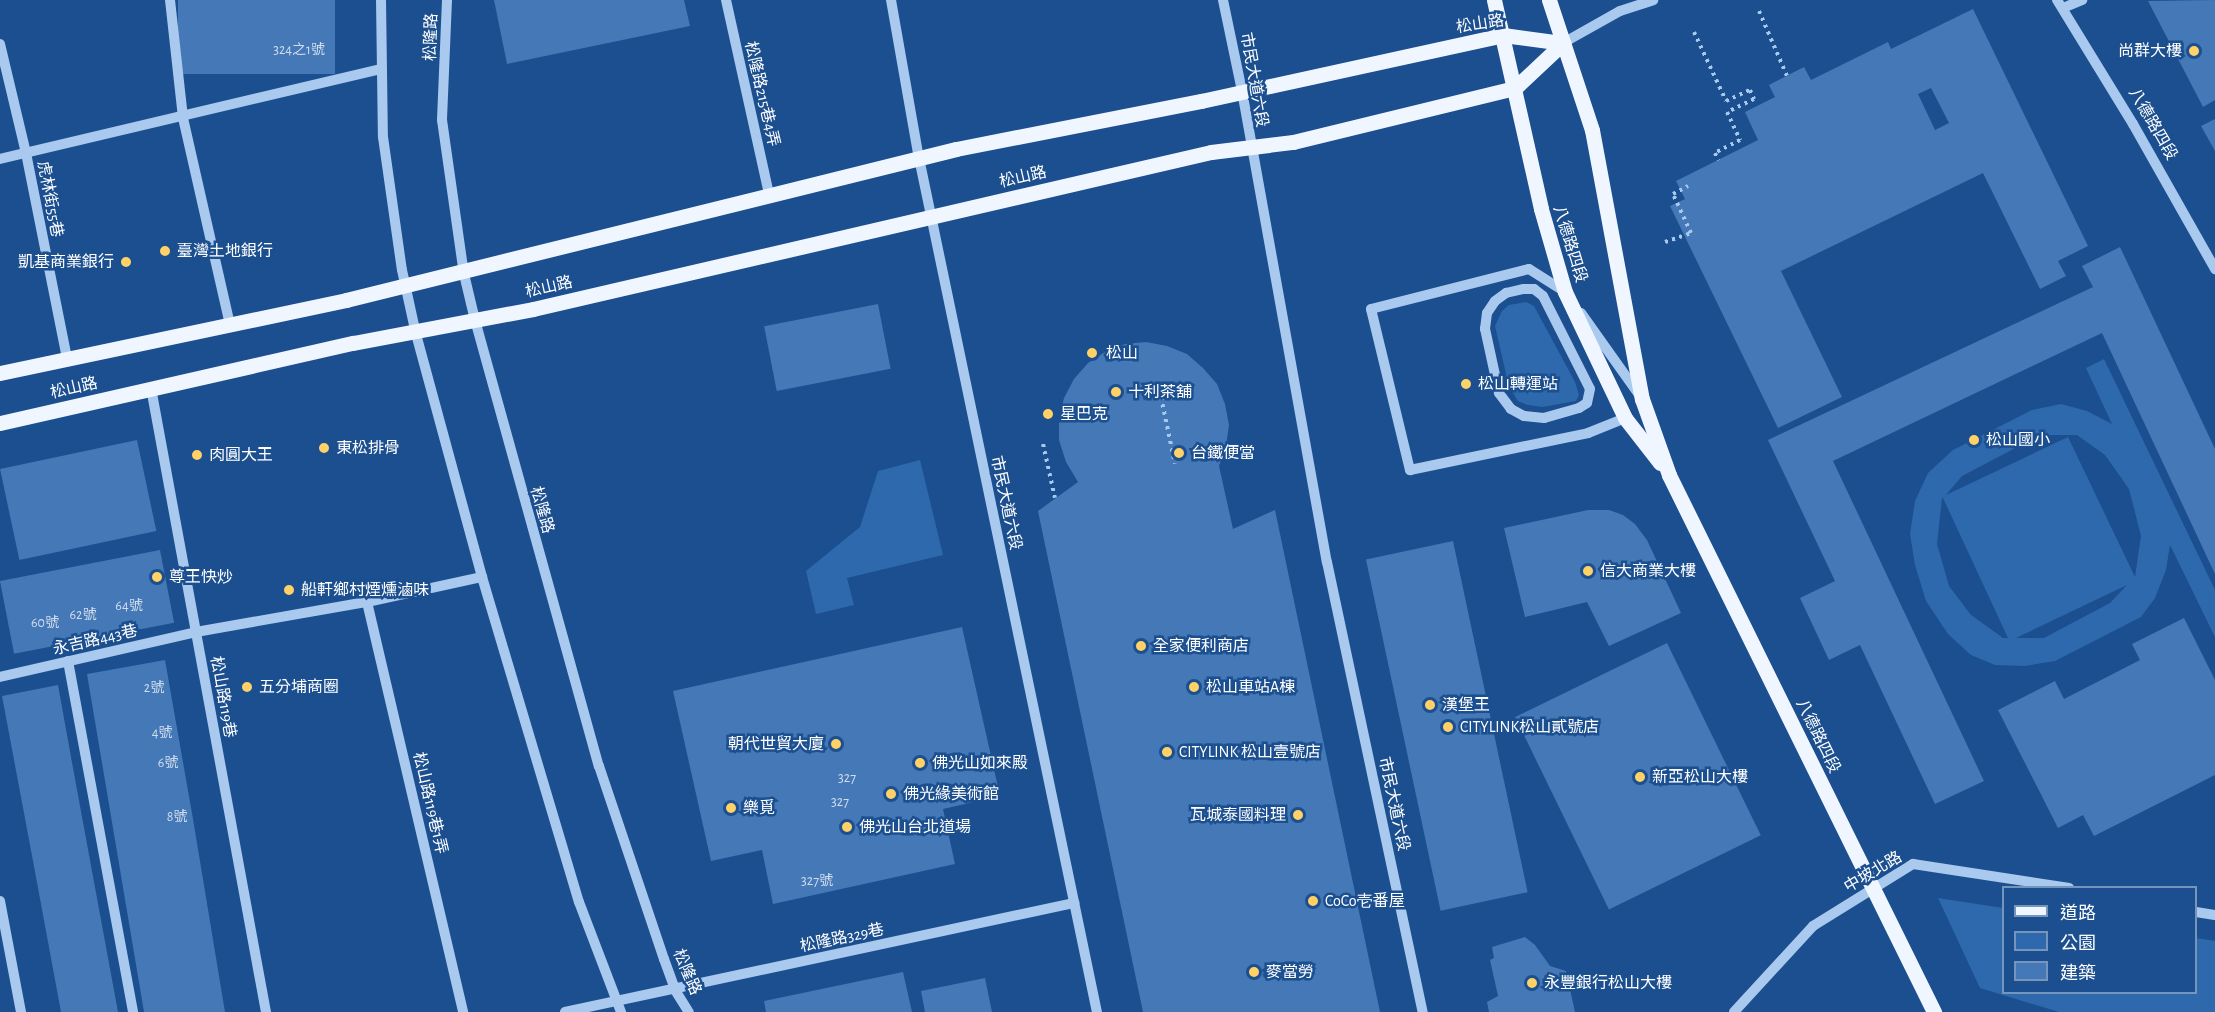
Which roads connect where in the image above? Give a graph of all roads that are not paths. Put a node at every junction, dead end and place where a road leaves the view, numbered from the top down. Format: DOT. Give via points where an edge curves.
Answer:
graph roads {
  1 [pos="170,0"];
  2 [pos="381,0"];
  3 [pos="447,0"];
  4 [pos="726,0"];
  5 [pos="891,0"];
  6 [pos="1223,0"];
  7 [pos="1494,0"];
  8 [pos="1549,0"];
  9 [pos="1653,0"];
  10 [pos="2082,0"];
  11 [pos="2060,4"];
  12 [pos="1503,35"];
  13 [pos="1563,43"];
  14 [pos="0,44"];
  15 [pos="382,69"];
  16 [pos="1515,88"];
  17 [pos="1242,91"];
  18 [pos="183,118"];
  19 [pos="1250,147"];
  20 [pos="26,153"];
  21 [pos="920,158"];
  22 [pos="0,159"];
  23 [pos="769,194"];
  24 [pos="932,216"];
  25 [pos="2215,269"];
  26 [pos="464,270"];
  27 [pos="405,285"];
  28 [pos="1565,292"];
  29 [pos="1543,296"];
  30 [pos="475,320"];
  31 [pos="230,325"];
  32 [pos="416,330"];
  33 [pos="67,359"];
  34 [pos="0,373"];
  35 [pos="151,388"];
  36 [pos="1642,399"];
  37 [pos="1625,418"];
  38 [pos="0,423"];
  39 [pos="1669,475"];
  40 [pos="482,577"];
  41 [pos="367,602"];
  42 [pos="196,632"];
  43 [pos="68,661"];
  44 [pos="0,676"];
  45 [pos="2056,886"];
  46 [pos="1873,889"];
  47 [pos="0,901"];
  48 [pos="1074,903"];
  49 [pos="2197,912"];
  50 [pos="2215,915"];
  51 [pos="675,990"];
  52 [pos="616,1001"];
  53 [pos="21,1012"];
  54 [pos="133,1012"];
  55 [pos="266,1012"];
  56 [pos="463,1012"];
  57 [pos="565,1012"];
  58 [pos="621,1012"];
  59 [pos="689,1012"];
  60 [pos="1097,1012"];
  61 [pos="1423,1012"];
  62 [pos="1734,1012"];
  63 [pos="1933,1012"];
  1 -- 18 [label="street"];
  2 -- 15 [label="street"];
  3 -- 26 [label="street, 松隆路" via="442,120"];
  4 -- 23 [label="street, 松隆路215巷4弄"];
  5 -- 21 [label="street, 市民大道六段"];
  6 -- 17 [label="street, 市民大道六段"];
  7 -- 12 [label="main road, 八德路四段"];
  8 -- 13 [label="main road, 八德路四段"];
  9 -- 13 [label="street" via="1620,11"];
  10 -- 11 [label="street"];
  11 -- 25 [label="street, 八德路四段"];
  12 -- 13 [label="main road, 松山路"];
  12 -- 16 [label="main road, 八德路四段"];
  12 -- 17 [label="main road, 松山路"];
  13 -- 16 [label="main road, 松山路"];
  13 -- 36 [label="main road, 八德路四段" via="1592,130"];
  14 -- 20 [label="street, 虎林街55巷"];
  15 -- 18 [label="street"];
  15 -- 27 [label="street" via="383,137"];
  16 -- 19 [label="main road, 松山路" via="1293,142"];
  16 -- 28 [label="main road, 八德路四段" via="1540,209"];
  17 -- 19 [label="street, 市民大道六段"];
  17 -- 21 [label="main road, 松山路"];
  18 -- 20 [label="street"];
  18 -- 31 [label="street"];
  19 -- 24 [label="main road, 松山路" via="1211,152"];
  19 -- 61 [label="street, 市民大道六段" via="1327,562"];
  20 -- 22 [label="street"];
  20 -- 33 [label="street, 虎林街55巷"];
  21 -- 23 [label="main road, 松山路"];
  21 -- 24 [label="street, 市民大道六段"];
  23 -- 26 [label="main road, 松山路"];
  24 -- 30 [label="main road, 松山路"];
  24 -- 48 [label="street, 市民大道六段"];
  26 -- 27 [label="main road, 松山路"];
  26 -- 30 [label="street, 松隆路"];
  27 -- 31 [label="main road, 松山路"];
  27 -- 32 [label="street"];
  28 -- 36 [label="street"];
  28 -- 37 [label="main road, 八德路四段"];
  28 -- 37 [label="street" via="1529,269 1371,309 1410,470 1588,433"];
  29 -- 29 [label="street" via="1591,395 1580,408 1544,418 1524,416 1511,409 1499,393 1485,329 1487,313 1506,292 1534,289"];
  30 -- 32 [label="main road, 松山路"];
  30 -- 51 [label="street, 松隆路" via="599,766"];
  31 -- 33 [label="main road, 松山路"];
  32 -- 35 [label="main road, 松山路"];
  32 -- 40 [label="street"];
  33 -- 34 [label="main road, 松山路"];
  35 -- 38 [label="main road, 松山路"];
  35 -- 42 [label="street, 松山路119巷"];
  36 -- 39 [label="main road, 八德路四段"];
  37 -- 39 [label="main road, 八德路四段"];
  39 -- 46 [label="main road, 八德路四段"];
  40 -- 41 [label="street"];
  40 -- 52 [label="street" via="579,902"];
  41 -- 42 [label="street"];
  41 -- 56 [label="street, 松山路119巷1弄"];
  42 -- 43 [label="street, 永吉路443巷"];
  42 -- 55 [label="street, 松山路119巷"];
  43 -- 44 [label="street, 永吉路443巷"];
  43 -- 54 [label="street"];
  45 -- 46 [label="street, 中坡北路" via="1914,864"];
  46 -- 62 [label="street, 中坡北路" via="1813,926"];
  46 -- 63 [label="main road, 八德路四段"];
  47 -- 53 [label="street"];
  48 -- 51 [label="street, 松隆路329巷"];
  48 -- 60 [label="street, 市民大道六段"];
  49 -- 50 [label="street"];
  51 -- 52 [label="street, 松隆路329巷"];
  51 -- 59 [label="street, 松隆路"];
  52 -- 57 [label="street, 松隆路329巷"];
  52 -- 58 [label="street"];
}
